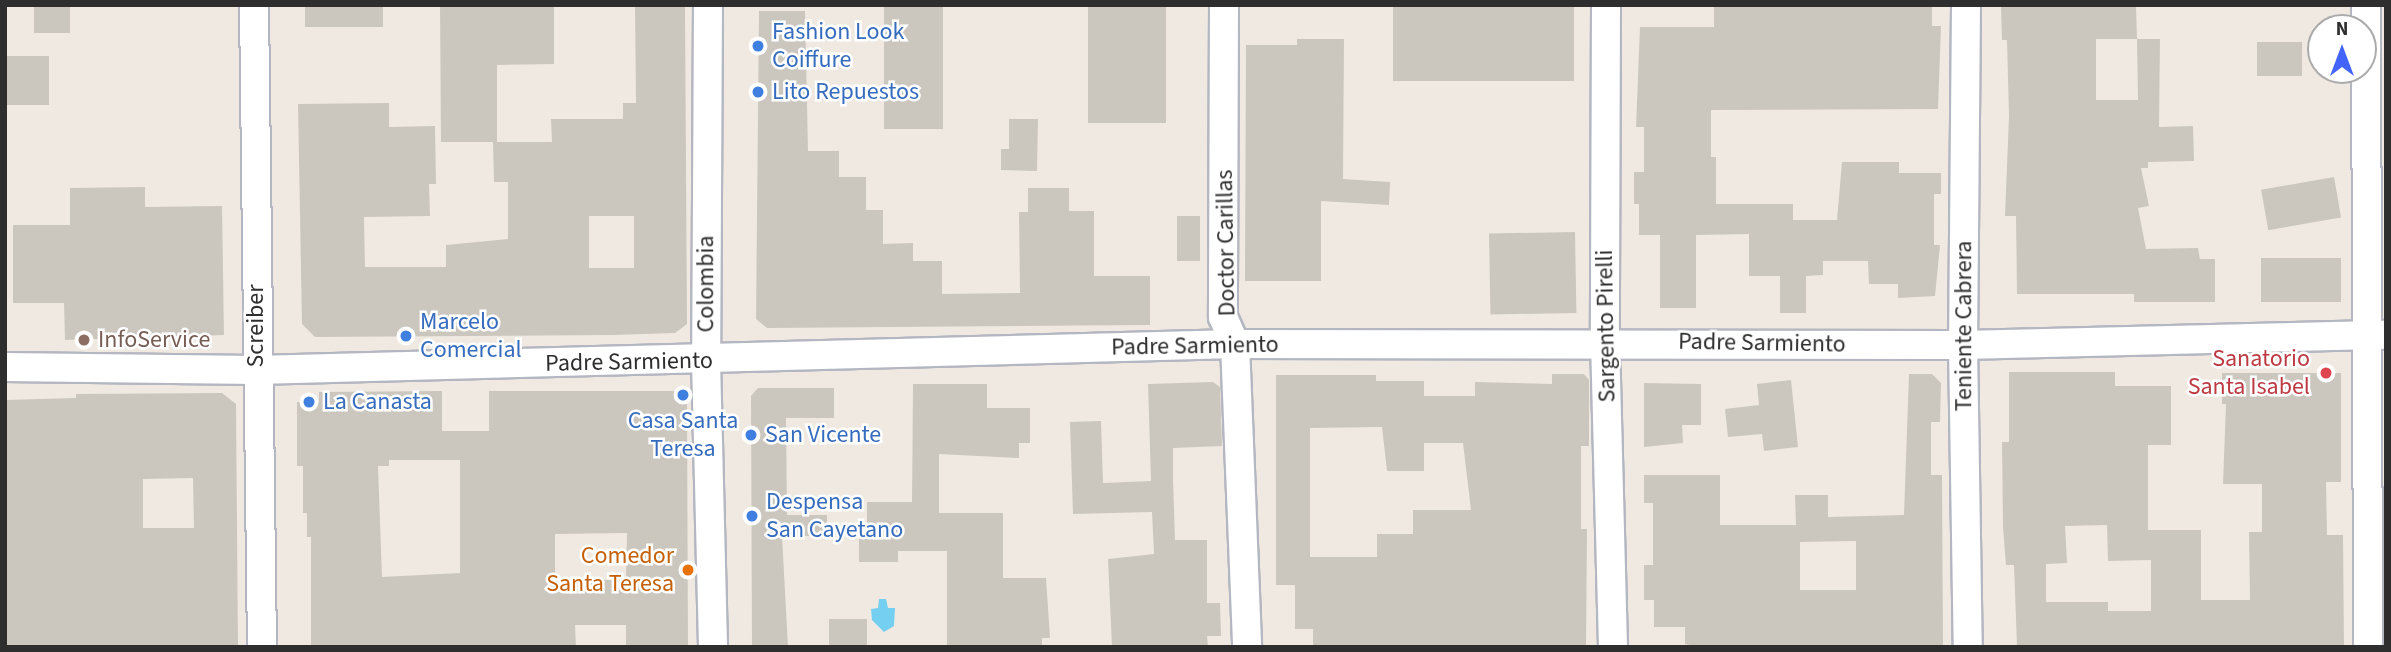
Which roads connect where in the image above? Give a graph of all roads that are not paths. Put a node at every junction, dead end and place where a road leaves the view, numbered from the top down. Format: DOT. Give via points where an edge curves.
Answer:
graph roads {
  1 [pos="254,5"];
  2 [pos="708,5"];
  3 [pos="1224,5"];
  4 [pos="1606,5"];
  5 [pos="1966,5"];
  6 [pos="2366,5"];
  7 [pos="2376,335"];
  8 [pos="1605,341"];
  9 [pos="1235,344"];
  10 [pos="1963,345"];
  11 [pos="706,360"];
  12 [pos="5,366"];
  13 [pos="257,370"];
  14 [pos="262,647"];
  15 [pos="712,647"];
  16 [pos="1247,647"];
  17 [pos="1613,647"];
  18 [pos="1968,647"];
  19 [pos="2368,647"];
  1 -- 13 [label="street, Screiber"];
  2 -- 11 [label="street, Colombia"];
  3 -- 9 [label="street, Doctor Carillas" via="1223,317"];
  4 -- 8 [label="street, Sargento Pirelli"];
  5 -- 10 [label="street, Teniente Cabrera"];
  6 -- 7 [label="street"];
  7 -- 10 [label="street, Padre Sarmiento"];
  7 -- 19 [label="street"];
  8 -- 9 [label="street, Padre Sarmiento"];
  8 -- 10 [label="street, Padre Sarmiento"];
  8 -- 17 [label="street, Sargento Pirelli"];
  9 -- 11 [label="street, Padre Sarmiento"];
  9 -- 16 [label="street, Doctor Carillas"];
  10 -- 18 [label="street, Teniente Cabrera"];
  11 -- 13 [label="street, Padre Sarmiento"];
  11 -- 15 [label="street, Colombia"];
  12 -- 13 [label="street, Padre Sarmiento"];
  13 -- 14 [label="street, Screiber"];
}
